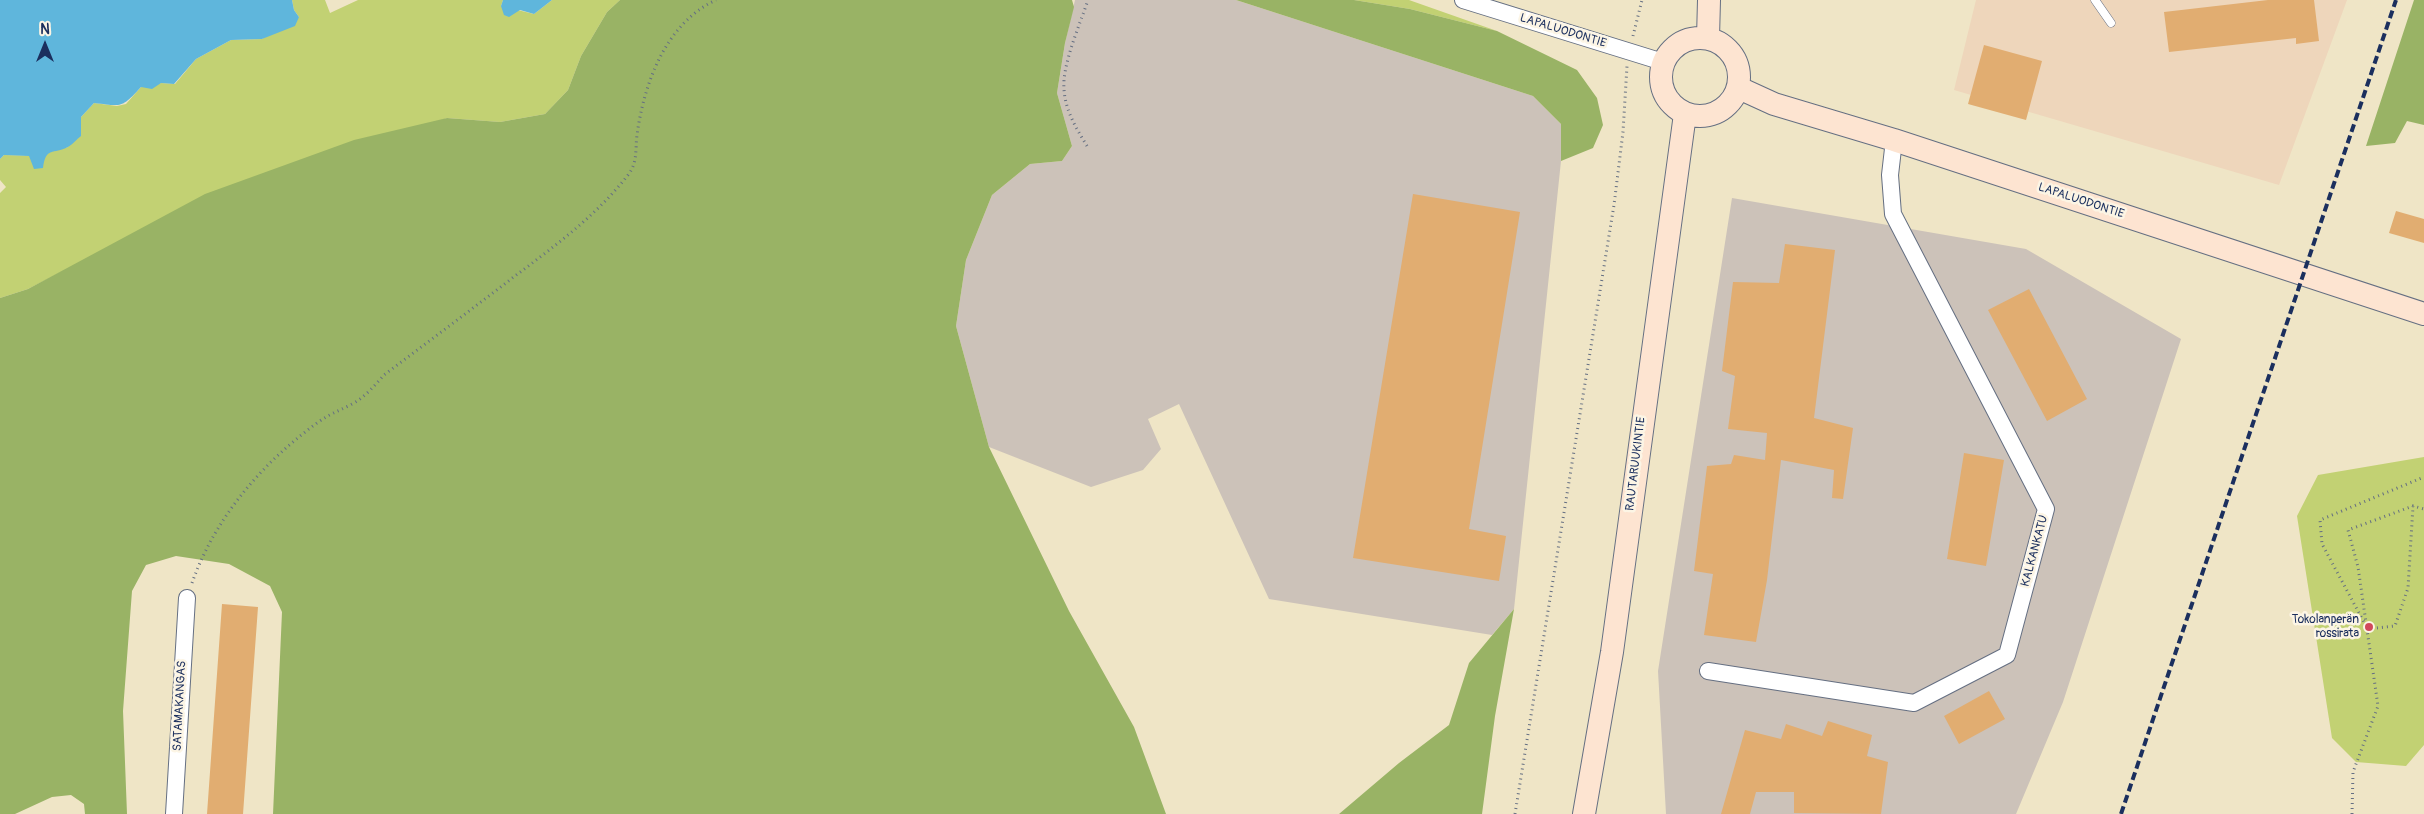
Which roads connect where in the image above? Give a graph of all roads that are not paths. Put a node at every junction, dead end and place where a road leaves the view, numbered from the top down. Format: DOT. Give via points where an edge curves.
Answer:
graph roads {
  1 [pos="1464,0"];
  2 [pos="1709,0"];
  3 [pos="2095,0"];
  4 [pos="2111,23"];
  5 [pos="1708,38"];
  6 [pos="1663,62"];
  7 [pos="1739,88"];
  8 [pos="1685,114"];
  9 [pos="1894,140"];
  10 [pos="2424,314"];
  11 [pos="187,598"];
  12 [pos="1708,670"];
  13 [pos="174,814"];
  14 [pos="1584,814"];
  1 -- 6 [label="street, LAPALUODONTIE"];
  2 -- 5 [label="main road"];
  3 -- 4 [label="lane"];
  5 -- 6 [label="main road" via="1681,42 1670,50"];
  5 -- 7 [label="main road" via="1720,42 1737,62"];
  6 -- 8 [label="main road" via="1660,74 1664,92 1674,107"];
  7 -- 8 [label="main road" via="1728,105 1711,115"];
  7 -- 9 [label="main road, LAPALUODONTIE" via="1774,104"];
  8 -- 14 [label="main road, RAUTARUUKINTIE" via="1612,652"];
  9 -- 10 [label="main road, LAPALUODONTIE"];
  9 -- 12 [label="street, KALKANKATU" via="1890,175 1893,214 2046,509 2007,655 1914,703"];
  11 -- 13 [label="street, SATAMAKANGAS"];
}
